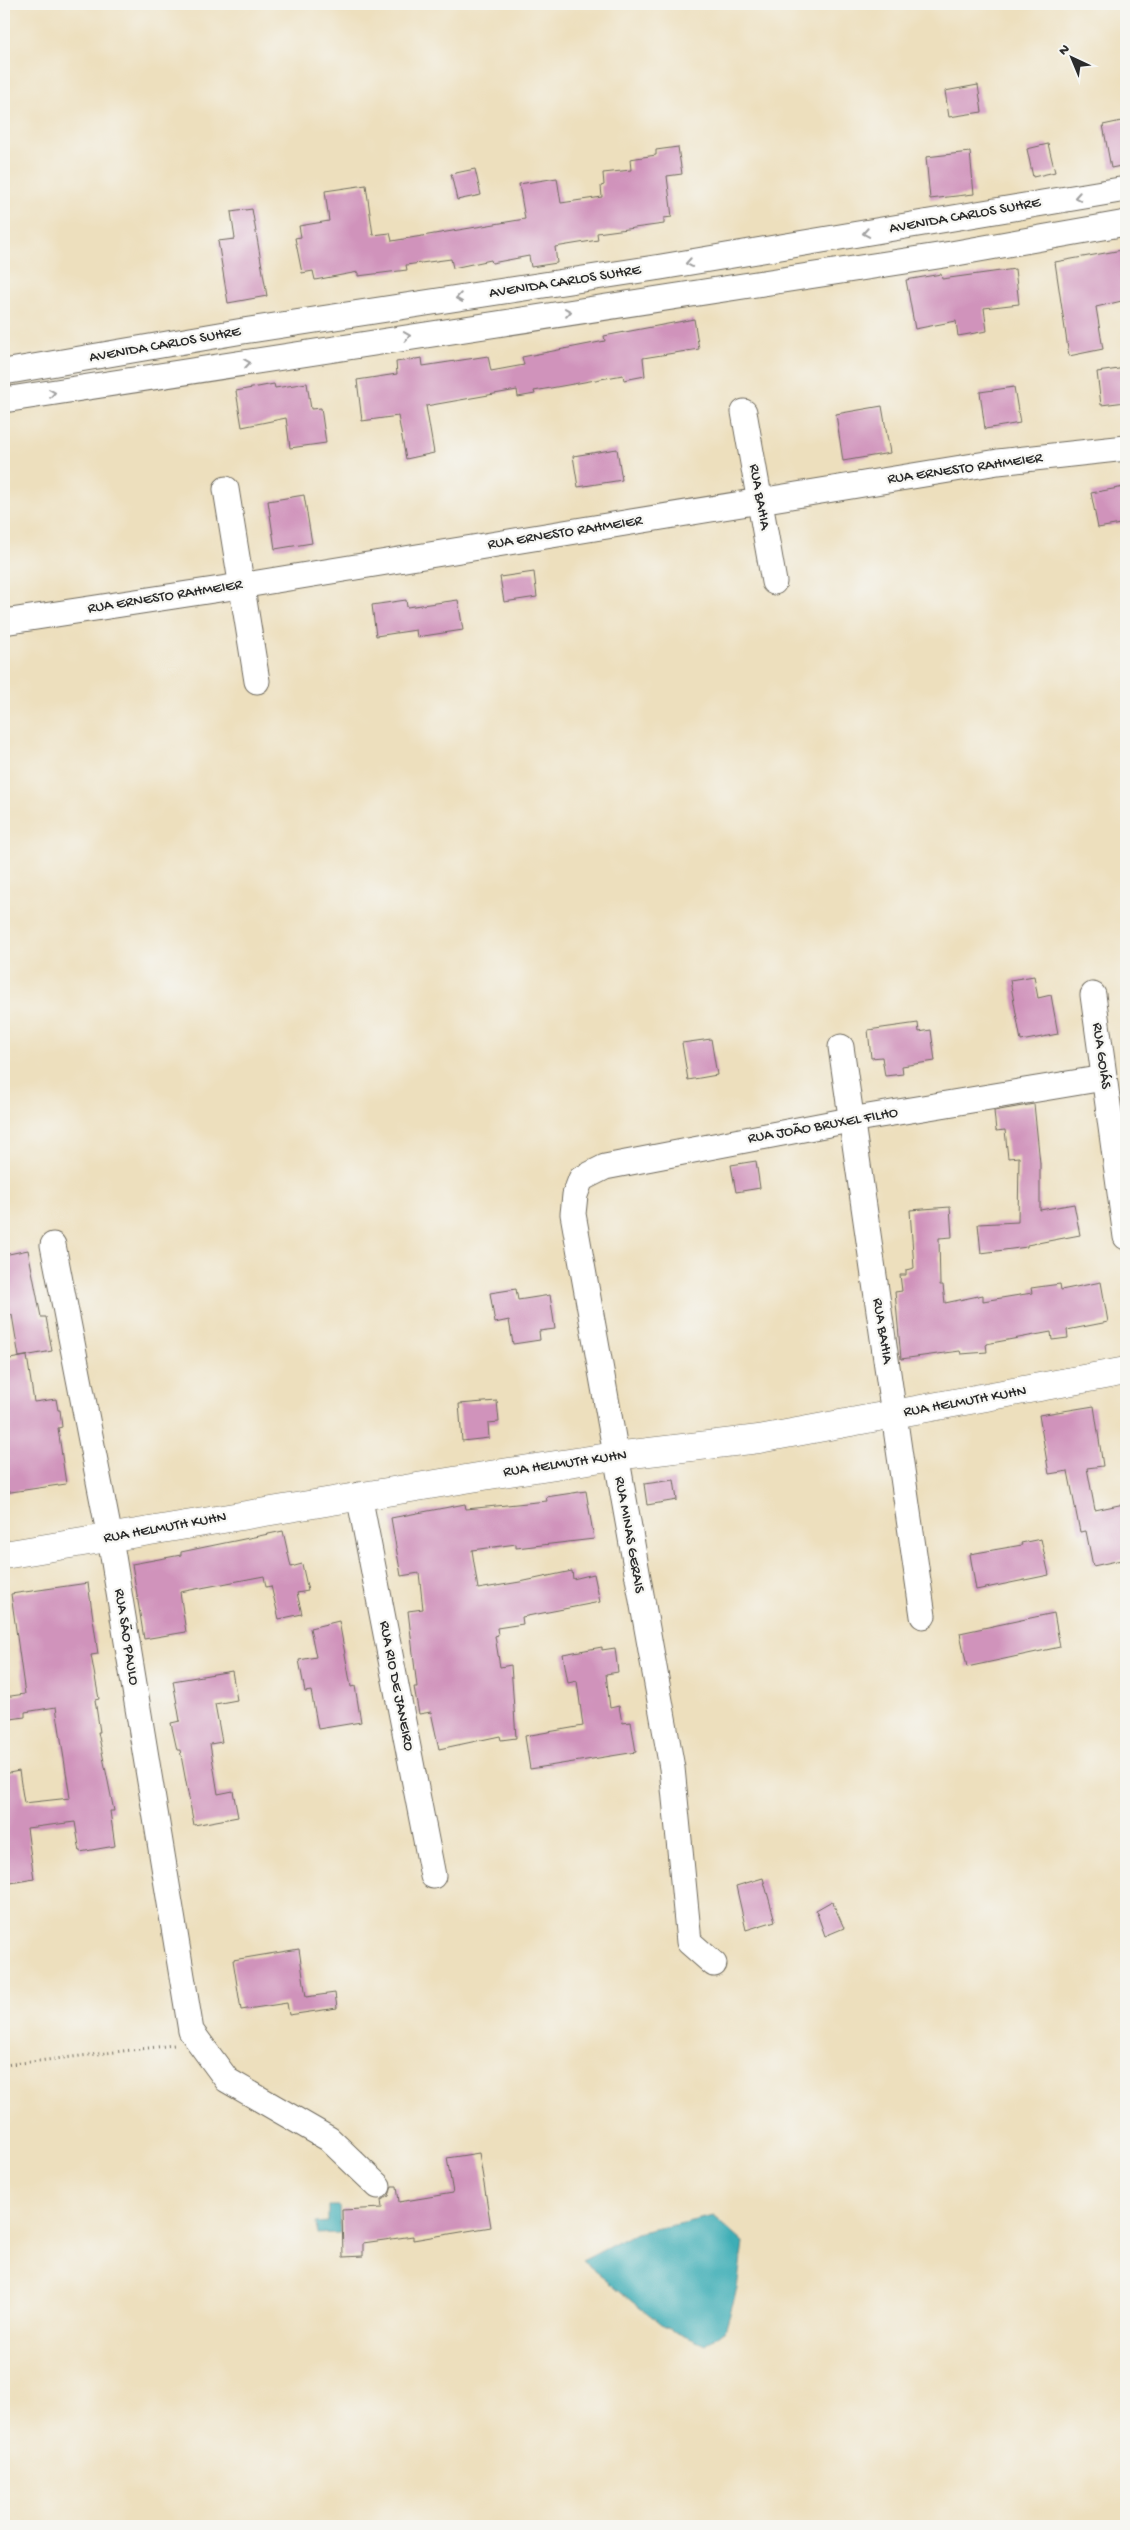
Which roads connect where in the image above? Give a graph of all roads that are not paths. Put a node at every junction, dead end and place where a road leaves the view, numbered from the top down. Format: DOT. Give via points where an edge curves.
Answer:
graph roads {
  1 [pos="1126,189"];
  2 [pos="1126,223"];
  3 [pos="715,258"];
  4 [pos="718,290"];
  5 [pos="209,337"];
  6 [pos="214,368"];
  7 [pos="4,372"];
  8 [pos="4,400"];
  9 [pos="744,412"];
  10 [pos="1126,448"];
  11 [pos="226,489"];
  12 [pos="760,501"];
  13 [pos="774,582"];
  14 [pos="240,586"];
  15 [pos="4,622"];
  16 [pos="256,681"];
  17 [pos="1093,995"];
  18 [pos="841,1047"];
  19 [pos="1104,1078"];
  20 [pos="850,1120"];
  21 [pos="573,1214"];
  22 [pos="1126,1237"];
  23 [pos="53,1245"];
  24 [pos="1126,1371"];
  25 [pos="894,1414"];
  26 [pos="615,1456"];
  27 [pos="359,1495"];
  28 [pos="110,1538"];
  29 [pos="4,1555"];
  30 [pos="922,1616"];
  31 [pos="433,1876"];
  32 [pos="714,1964"];
  33 [pos="378,2186"];
  1 -- 3 [label="street, AVENIDA CARLOS SUHRE, one-way"];
  2 -- 4 [label="street, AVENIDA CARLOS SUHRE"];
  3 -- 4 [label="street"];
  3 -- 5 [label="street, AVENIDA CARLOS SUHRE, one-way"];
  6 -- 4 [label="street, AVENIDA CARLOS SUHRE, one-way" via="416,334"];
  5 -- 6 [label="street"];
  5 -- 7 [label="street, AVENIDA CARLOS SUHRE"];
  8 -- 6 [label="street, AVENIDA CARLOS SUHRE, one-way"];
  9 -- 12 [label="street, RUA BAHIA"];
  10 -- 12 [label="street, RUA ERNESTO RAHMEIER" via="998,462"];
  11 -- 14 [label="street"];
  12 -- 13 [label="street, RUA BAHIA"];
  12 -- 14 [label="street, RUA ERNESTO RAHMEIER"];
  14 -- 15 [label="street, RUA ERNESTO RAHMEIER"];
  14 -- 16 [label="street"];
  17 -- 19 [label="street, RUA GOIÁS"];
  18 -- 20 [label="street, RUA BAHIA"];
  19 -- 20 [label="street, RUA JOÃO BRUXEL FILHO"];
  19 -- 22 [label="street, RUA GOIÁS"];
  20 -- 21 [label="street, RUA JOÃO BRUXEL FILHO" via="605,1167 581,1178"];
  20 -- 25 [label="street, RUA BAHIA"];
  21 -- 26 [label="street, RUA MINAS GERAIS"];
  23 -- 28 [label="street, RUA SÃO PAULO"];
  24 -- 25 [label="main road, RUA HELMUTH KUHN"];
  25 -- 26 [label="main road, RUA HELMUTH KUHN" via="759,1440"];
  25 -- 30 [label="street, RUA BAHIA"];
  26 -- 27 [label="main road, RUA HELMUTH KUHN"];
  26 -- 32 [label="street, RUA MINAS GERAIS" via="672,1768 689,1942"];
  27 -- 28 [label="main road, RUA HELMUTH KUHN"];
  27 -- 31 [label="street, RUA RIO DE JANEIRO"];
  28 -- 29 [label="main road, RUA HELMUTH KUHN"];
  28 -- 33 [label="street, RUA SÃO PAULO" via="195,2036 227,2080 329,2140"];
}
